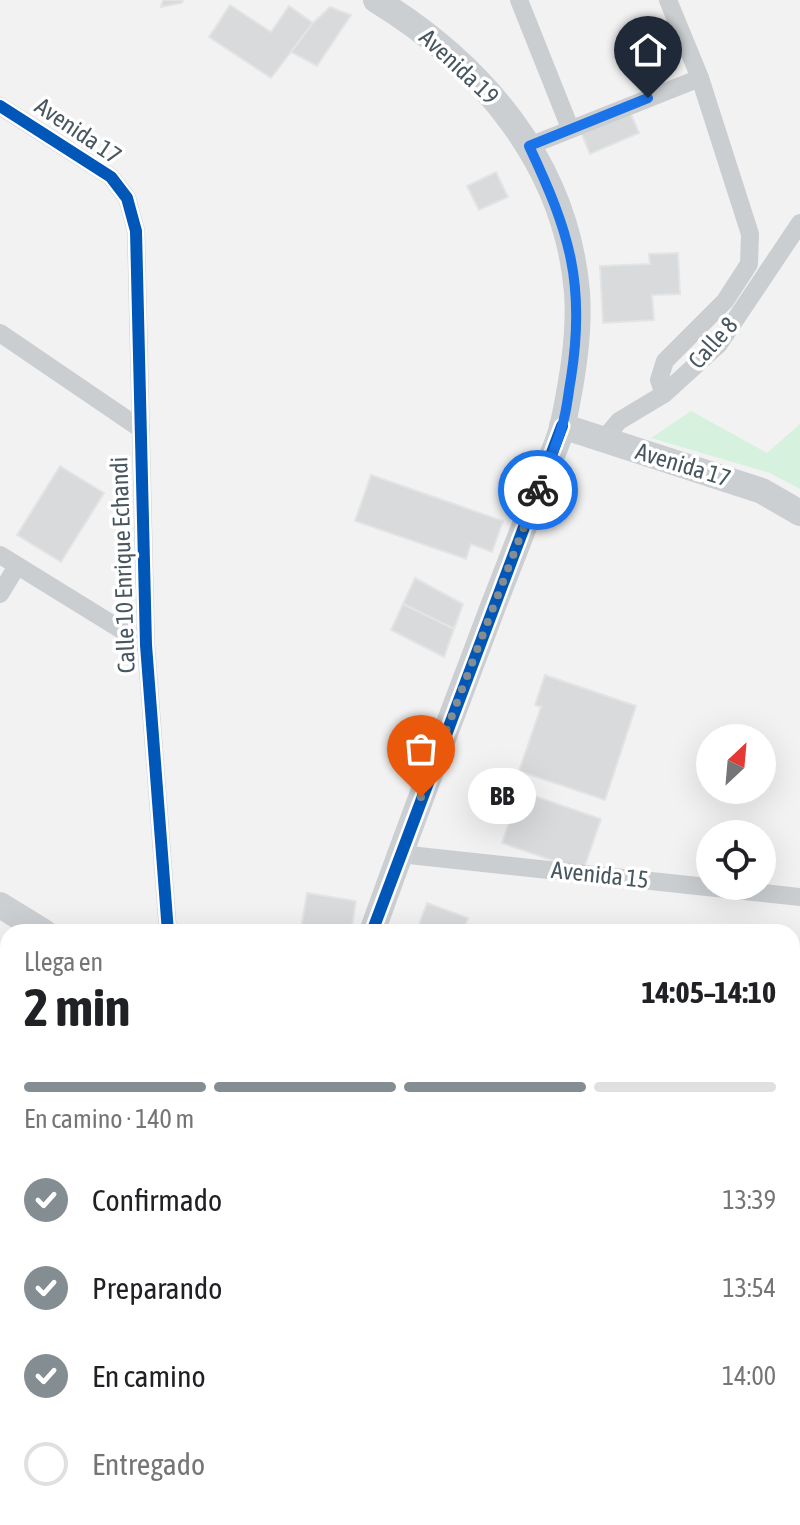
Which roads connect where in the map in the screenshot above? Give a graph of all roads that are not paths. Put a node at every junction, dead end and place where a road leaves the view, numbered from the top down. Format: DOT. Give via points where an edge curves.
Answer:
graph roads {
  1 [pos="376,0"];
  2 [pos="519,0"];
  3 [pos="668,0"];
  4 [pos="700,78"];
  5 [pos="0,106"];
  6 [pos="570,128"];
  7 [pos="529,146"];
  8 [pos="127,198"];
  9 [pos="800,223"];
  10 [pos="794,249"];
  11 [pos="0,333"];
  12 [pos="664,394"];
  13 [pos="562,426"];
  14 [pos="141,429"];
  15 [pos="603,440"];
  16 [pos="800,513"];
  17 [pos="0,555"];
  18 [pos="17,566"];
  19 [pos="0,594"];
  20 [pos="146,645"];
  21 [pos="400,854"];
  22 [pos="800,897"];
  23 [pos="0,905"];
  24 [pos="31,924"];
  25 [pos="167,924"];
  26 [pos="375,924"];
  1 -- 7 [label="main road, Avenida 19" via="472,73 510,115"];
  2 -- 6 [label="street"];
  3 -- 4 [label="street"];
  4 -- 6 [label="street"];
  4 -- 12 [label="street" via="750,234 749,264 725,301 665,361 659,380"];
  5 -- 8 [label="street, Avenida 17" via="111,177"];
  6 -- 7 [label="street"];
  7 -- 13 [label="main road, Avenida 19" via="558,208 577,292 577,337"];
  8 -- 14 [label="street, Calle 10 Enrique Echandi" via="136,231"];
  9 -- 10 [label="street, Calle 8"];
  10 -- 12 [label="street, Calle 8" via="719,344"];
  11 -- 14 [label="street"];
  12 -- 15 [label="street, Calle 8" via="619,421"];
  13 -- 15 [label="main road, Avenida 17"];
  13 -- 21 [label="main road, Avenida 19"];
  14 -- 20 [label="street, Calle 10 Enrique Echandi"];
  15 -- 16 [label="main road, Avenida 17" via="762,491"];
  17 -- 18 [label="street"];
  18 -- 19 [label="street"];
  18 -- 20 [label="street"];
  20 -- 25 [label="street, Calle 10 Enrique Echandi"];
  21 -- 22 [label="street, Avenida 15"];
  21 -- 26 [label="main road, Avenida 19"];
  23 -- 24 [label="main road"];
}
